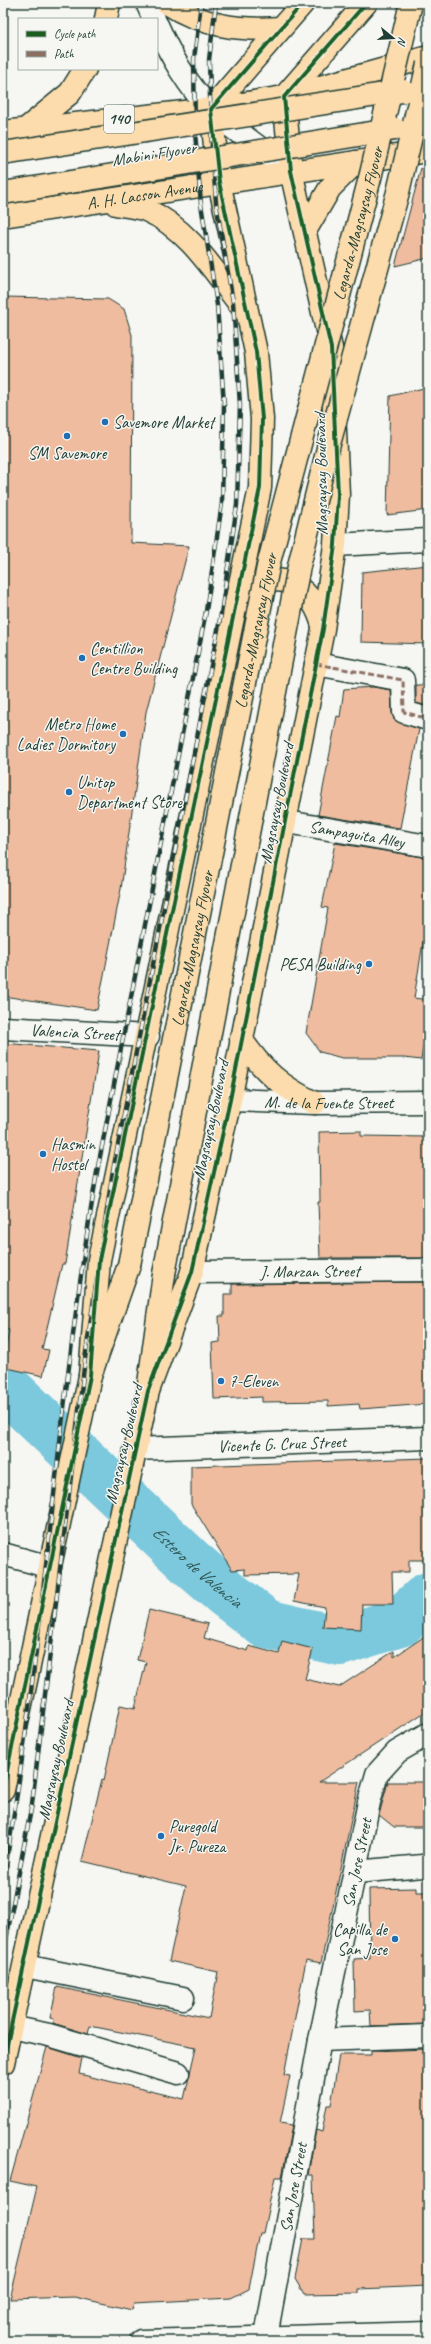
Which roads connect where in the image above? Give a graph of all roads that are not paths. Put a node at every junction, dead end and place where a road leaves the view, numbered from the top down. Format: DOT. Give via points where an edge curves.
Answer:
graph roads {
  1 [pos="108,3"];
  2 [pos="147,3"];
  3 [pos="167,3"];
  4 [pos="303,3"];
  5 [pos="366,3"];
  6 [pos="411,3"];
  7 [pos="106,18"];
  8 [pos="154,18"];
  9 [pos="158,27"];
  10 [pos="281,28"];
  11 [pos="428,57"];
  12 [pos="428,64"];
  13 [pos="84,70"];
  14 [pos="428,87"];
  15 [pos="284,97"];
  16 [pos="211,109"];
  17 [pos="428,123"];
  18 [pos="26,129"];
  19 [pos="3,132"];
  20 [pos="428,151"];
  21 [pos="3,153"];
  22 [pos="356,162"];
  23 [pos="291,171"];
  24 [pos="219,182"];
  25 [pos="3,193"];
  26 [pos="104,202"];
  27 [pos="3,216"];
  28 [pos="305,231"];
  29 [pos="248,315"];
  30 [pos="428,540"];
  31 [pos="335,545"];
  32 [pos="236,606"];
  33 [pos="323,629"];
  34 [pos="316,664"];
  35 [pos="428,719"];
  36 [pos="287,822"];
  37 [pos="428,846"];
  38 [pos="3,1028"];
  39 [pos="148,1036"];
  40 [pos="241,1039"];
  41 [pos="230,1100"];
  42 [pos="428,1102"];
  43 [pos="315,1103"];
  44 [pos="428,1270"];
  45 [pos="192,1272"];
  46 [pos="164,1274"];
  47 [pos="90,1376"];
  48 [pos="148,1391"];
  49 [pos="428,1438"];
  50 [pos="134,1456"];
  51 [pos="3,1554"];
  52 [pos="50,1567"];
  53 [pos="428,1734"];
  54 [pos="7,1754"];
  55 [pos="3,1790"];
  56 [pos="423,1866"];
  57 [pos="355,1872"];
  58 [pos="25,1966"];
  59 [pos="183,1998"];
  60 [pos="11,2027"];
  61 [pos="428,2036"];
  62 [pos="320,2040"];
  63 [pos="3,2063"];
  64 [pos="178,2074"];
  65 [pos="428,2333"];
  66 [pos="266,2336"];
  67 [pos="141,2341"];
  1 -- 7 [label="main road"];
  2 -- 8 [label="street"];
  3 -- 10 [label="main road" via="202,21 228,28"];
  4 -- 10 [label="main road"];
  5 -- 15 [label="main road"];
  6 -- 47 [label="main road, Legarda-Magsaysay Flyover, bridge" via="371,174 269,562 129,1265"];
  9 -- 16 [label="street" via="176,61"];
  10 -- 16 [label="main road"];
  11 -- 15 [label="main road, 140"];
  12 -- 46 [label="main road, Legarda-Magsaysay Flyover, bridge" via="398,192 329,444 299,566"];
  13 -- 18 [label="main road" via="70,93"];
  14 -- 21 [label="main road, Mabini Flyover / 140, bridge"];
  15 -- 16 [label="main road, 140"];
  15 -- 23 [label="main road, Magsaysay Boulevard"];
  16 -- 18 [label="main road, 140"];
  16 -- 23 [label="street"];
  16 -- 24 [label="main road"];
  17 -- 25 [label="main road, Mabini Flyover, bridge"];
  18 -- 19 [label="main road, 140"];
  20 -- 22 [label="main road, A. H. Lacson Avenue"];
  22 -- 23 [label="main road, A. H. Lacson Avenue"];
  22 -- 28 [label="main road" via="330,188"];
  23 -- 24 [label="main road, A. H. Lacson Avenue"];
  23 -- 28 [label="main road, Magsaysay Boulevard"];
  24 -- 26 [label="main road, A. H. Lacson Avenue"];
  24 -- 29 [label="main road"];
  26 -- 27 [label="main road, A. H. Lacson Avenue"];
  26 -- 29 [label="main road" via="145,210 165,220 195,248"];
  28 -- 31 [label="main road, Magsaysay Boulevard" via="331,348 338,494"];
  29 -- 32 [label="main road" via="260,386 262,458 258,503"];
  30 -- 31 [label="street"];
  31 -- 33 [label="main road, Magsaysay Boulevard"];
  32 -- 33 [label="main road" via="250,590 263,582 292,583 310,596 318,610"];
  32 -- 39 [label="main road"];
  33 -- 34 [label="main road, Magsaysay Boulevard"];
  34 -- 35 [label="street" via="403,680 404,712"];
  34 -- 36 [label="main road, Magsaysay Boulevard"];
  36 -- 37 [label="street, Sampaguita Alley"];
  36 -- 40 [label="main road, Magsaysay Boulevard"];
  38 -- 39 [label="street, Valencia Street"];
  39 -- 47 [label="main road" via="99,1260"];
  40 -- 41 [label="main road, Magsaysay Boulevard"];
  40 -- 43 [label="main road" via="255,1060 272,1078"];
  41 -- 43 [label="street, M. de la Fuente Street"];
  41 -- 45 [label="main road, Magsaysay Boulevard"];
  42 -- 43 [label="street, M. de la Fuente Street"];
  44 -- 45 [label="street, J. Marzan Street"];
  45 -- 48 [label="main road, Magsaysay Boulevard"];
  46 -- 48 [label="main road, Magsaysay Boulevard"];
  47 -- 52 [label="main road"];
  48 -- 50 [label="main road, Magsaysay Boulevard"];
  49 -- 50 [label="street, Vicente G. Cruz Street"];
  50 -- 58 [label="main road, Magsaysay Boulevard"];
  51 -- 52 [label="street"];
  52 -- 54 [label="main road"];
  53 -- 57 [label="street, San Jose Street" via="397,1752 378,1774 369,1802"];
  54 -- 55 [label="main road"];
  56 -- 57 [label="street"];
  57 -- 62 [label="street, San Jose Street"];
  58 -- 59 [label="street"];
  58 -- 60 [label="main road, Magsaysay Boulevard"];
  60 -- 63 [label="main road, Magsaysay Boulevard"];
  60 -- 64 [label="street" via="49,2035"];
  61 -- 62 [label="street"];
  62 -- 66 [label="street, San Jose Street"];
  65 -- 66 [label="street"];
  66 -- 67 [label="street"];
}
